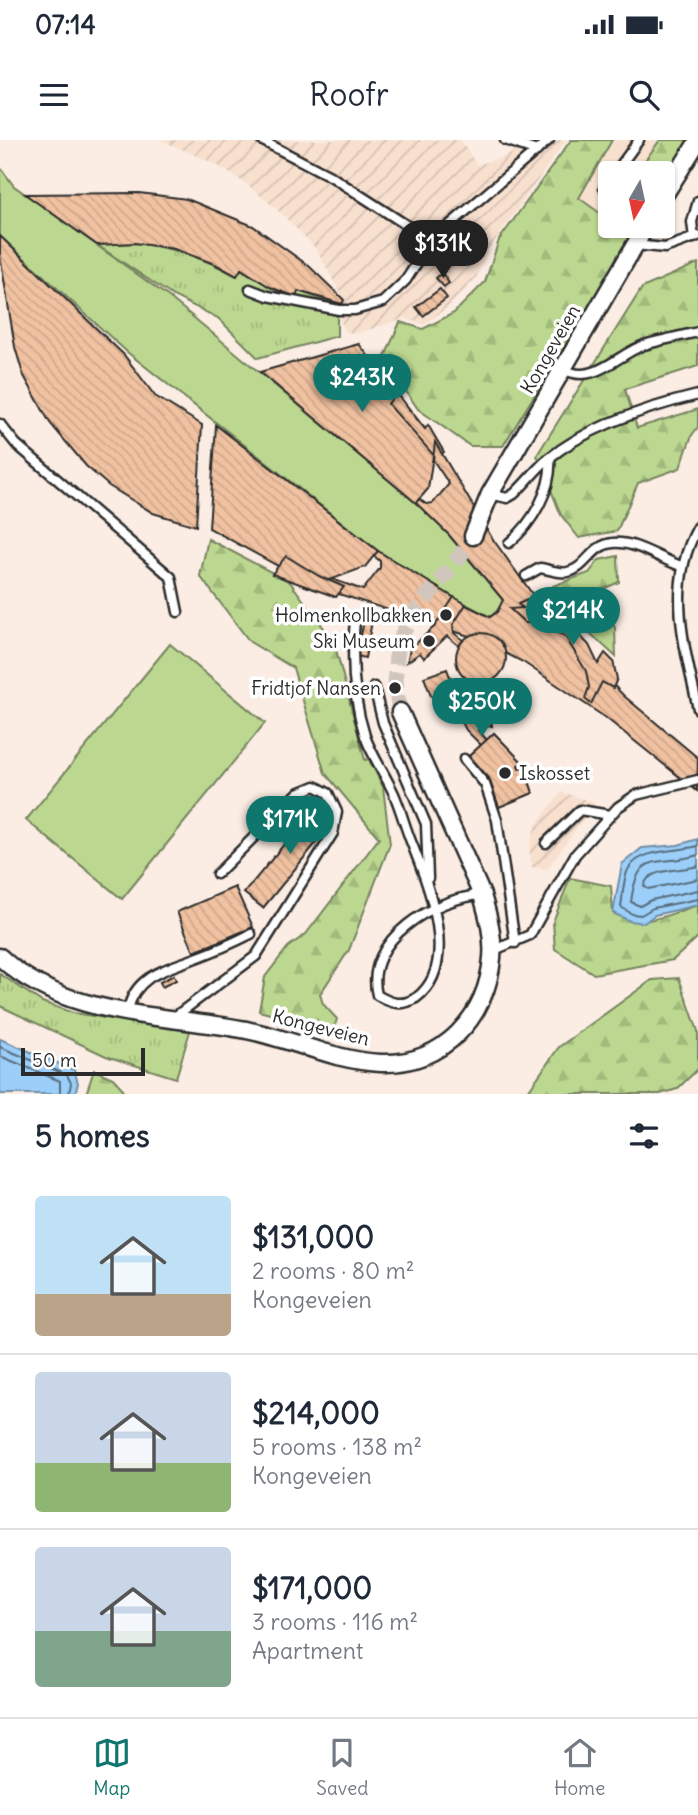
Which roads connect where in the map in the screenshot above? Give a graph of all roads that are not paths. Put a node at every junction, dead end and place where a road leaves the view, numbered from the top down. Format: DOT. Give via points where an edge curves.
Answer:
graph roads {
  1 [pos="261,140"];
  2 [pos="505,140"];
  3 [pos="549,140"];
  4 [pos="639,140"];
  5 [pos="698,141"];
  6 [pos="537,151"];
  7 [pos="624,161"];
  8 [pos="676,176"];
  9 [pos="698,201"];
  10 [pos="696,237"];
  11 [pos="639,238"];
  12 [pos="431,241"];
  13 [pos="635,245"];
  14 [pos="250,289"];
  15 [pos="698,332"];
  16 [pos="563,369"];
  17 [pos="698,395"];
  18 [pos="0,424"];
  19 [pos="550,457"];
  20 [pos="490,494"];
  21 [pos="698,527"];
  22 [pos="473,536"];
  23 [pos="509,543"];
  24 [pos="681,566"];
  25 [pos="526,576"];
  26 [pos="178,612"];
  27 [pos="355,620"];
  28 [pos="374,687"];
  29 [pos="698,709"];
  30 [pos="400,712"];
  31 [pos="464,759"];
  32 [pos="698,780"];
  33 [pos="610,815"];
  34 [pos="546,843"];
  35 [pos="217,874"];
  36 [pos="428,880"];
  37 [pos="482,895"];
  38 [pos="434,907"];
  39 [pos="251,934"];
  40 [pos="515,943"];
  41 [pos="492,951"];
  42 [pos="0,957"];
  43 [pos="128,1010"];
  44 [pos="173,1018"];
  1 -- 12 [label="lane" via="332,177"];
  2 -- 6 [label="lane"];
  3 -- 6 [label="lane"];
  4 -- 7 [label="lane"];
  5 -- 8 [label="street"];
  6 -- 12 [label="lane"];
  9 -- 10 [label="lane" via="692,222"];
  10 -- 13 [label="lane" via="665,248"];
  11 -- 13 [label="street, Kongeveien"];
  12 -- 14 [label="lane" via="406,280 383,302 355,310"];
  13 -- 16 [label="street, Kongeveien"];
  15 -- 16 [label="lane" via="645,345 594,372 577,375"];
  16 -- 20 [label="street, Kongeveien"];
  17 -- 19 [label="lane" via="590,433"];
  18 -- 26 [label="lane" via="16,444 171,577"];
  19 -- 20 [label="lane" via="514,494 503,498"];
  19 -- 23 [label="lane" via="548,485 540,502 521,533"];
  20 -- 22 [label="street, Kongeveien"];
  21 -- 24 [label="lane"];
  24 -- 25 [label="lane" via="641,548 613,543 597,547 572,571 540,568"];
  24 -- 29 [label="lane" via="679,610"];
  27 -- 36 [label="lane" via="354,680 366,737"];
  28 -- 36 [label="lane" via="383,723 426,824"];
  30 -- 37 [label="street, Kongeveien"];
  31 -- 40 [label="lane" via="485,784 497,820"];
  32 -- 33 [label="lane" via="636,795"];
  33 -- 34 [label="lane" via="580,810"];
  33 -- 40 [label="lane" via="575,855 539,924"];
  35 -- 44 [label="lane" via="298,793 315,786 328,793 337,812 333,833 263,946 245,966"];
  36 -- 38 [label="lane"];
  37 -- 38 [label="lane"];
  37 -- 41 [label="street, Kongeveien"];
  38 -- 38 [label="lane" via="399,933 379,963 373,979 377,995 391,1003 410,1002 426,990 436,972"];
  39 -- 43 [label="lane" via="159,970 135,989"];
  40 -- 41 [label="lane"];
  41 -- 44 [label="street, Kongeveien" via="488,987 472,1019 450,1041 405,1061 360,1060 245,1030"];
  42 -- 43 [label="street, Kongeveien" via="50,992"];
  43 -- 44 [label="street, Kongeveien"];
}
